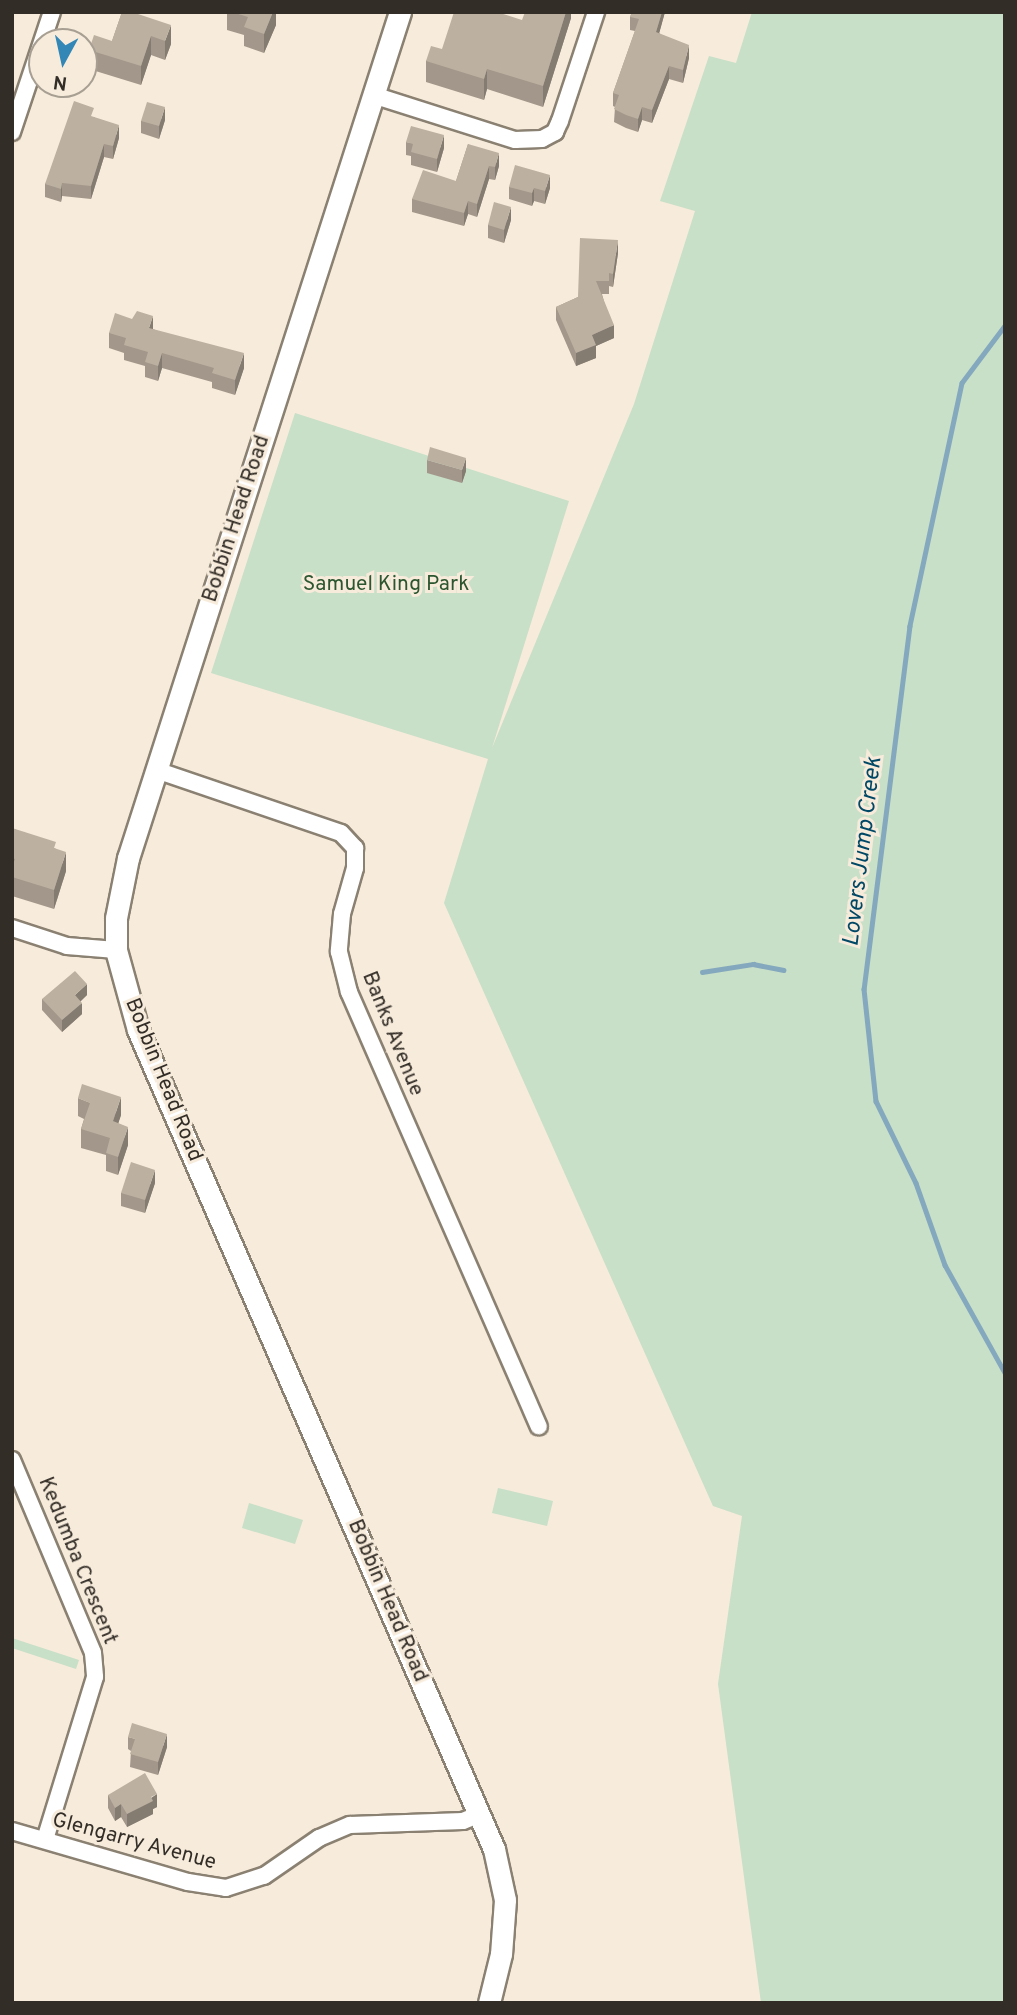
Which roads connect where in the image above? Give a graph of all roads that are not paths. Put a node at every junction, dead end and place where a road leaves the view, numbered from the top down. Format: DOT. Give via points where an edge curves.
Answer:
graph roads {
  1 [pos="52,12"];
  2 [pos="400,12"];
  3 [pos="596,12"];
  4 [pos="373,95"];
  5 [pos="12,132"];
  6 [pos="156,770"];
  7 [pos="12,928"];
  8 [pos="116,950"];
  9 [pos="539,1426"];
  10 [pos="14,1466"];
  11 [pos="480,1814"];
  12 [pos="12,1831"];
  13 [pos="45,1840"];
  14 [pos="493,2002"];
  1 -- 5 [label="street"];
  2 -- 4 [label="main road, Bobbin Head Road"];
  3 -- 4 [label="street" via="560,121 542,139 515,140"];
  4 -- 6 [label="main road, Bobbin Head Road"];
  6 -- 8 [label="main road, Bobbin Head Road" via="120,893"];
  6 -- 9 [label="street, Banks Avenue" via="341,833 355,848 339,952 349,992"];
  7 -- 8 [label="street" via="67,946"];
  8 -- 11 [label="main road, Bobbin Head Road" via="138,1030"];
  10 -- 13 [label="street, Kedumba Crescent" via="93,1653 95,1677"];
  11 -- 13 [label="street, Glengarry Avenue" via="463,1821 350,1825 319,1838 264,1876 226,1888 188,1882"];
  11 -- 14 [label="main road, Bobbin Head Road" via="494,1849 505,1900"];
  12 -- 13 [label="street, Glengarry Avenue"];
}
